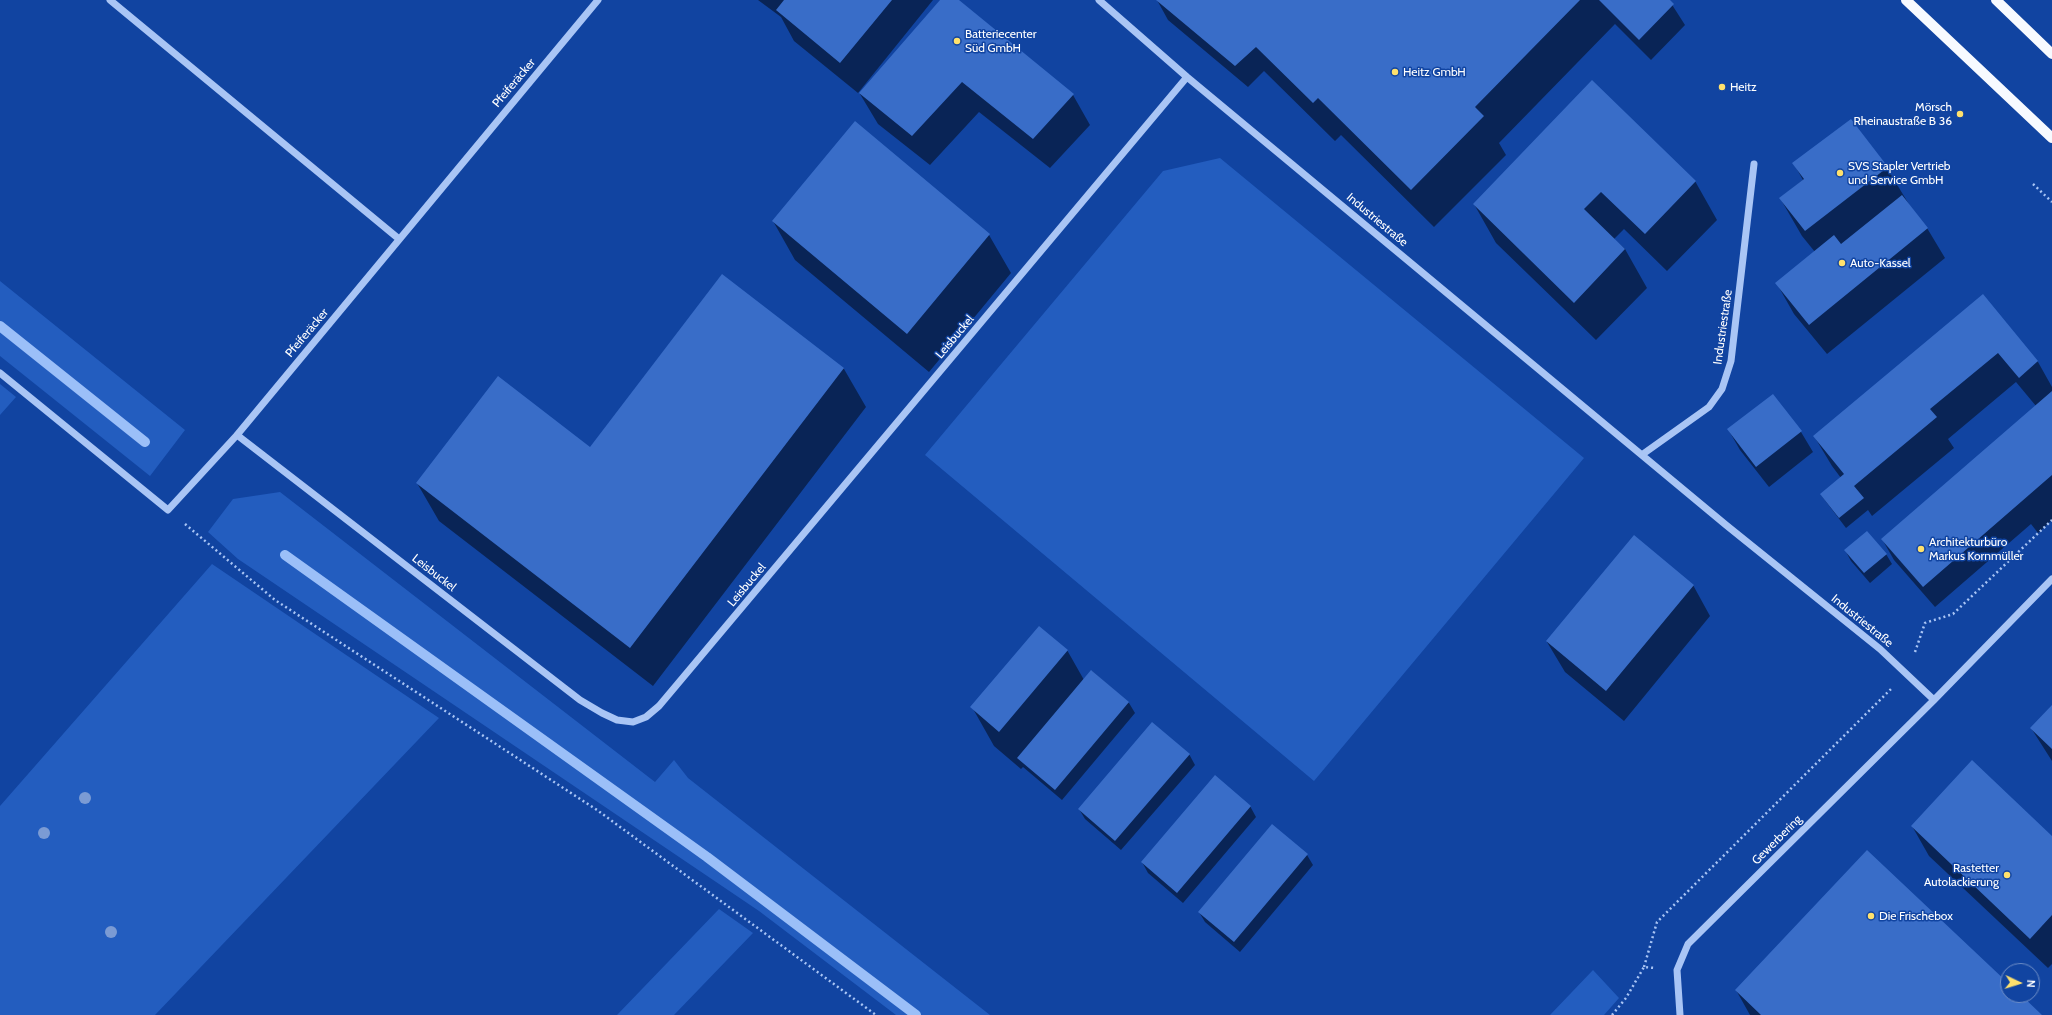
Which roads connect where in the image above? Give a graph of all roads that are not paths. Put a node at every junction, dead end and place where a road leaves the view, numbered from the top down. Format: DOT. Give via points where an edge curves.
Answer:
graph roads {
  1 [pos="110,0"];
  2 [pos="598,0"];
  3 [pos="1099,0"];
  4 [pos="1906,0"];
  5 [pos="1996,0"];
  6 [pos="2052,54"];
  7 [pos="1187,77"];
  8 [pos="2052,138"];
  9 [pos="1754,164"];
  10 [pos="399,239"];
  11 [pos="0,373"];
  12 [pos="237,435"];
  13 [pos="1643,454"];
  14 [pos="2052,580"];
  15 [pos="1934,700"];
  16 [pos="1680,1015"];
  1 -- 10 [label="street"];
  2 -- 10 [label="street, Pfeiferäcker"];
  3 -- 7 [label="street, Industriestraße"];
  4 -- 8 [label="main road"];
  5 -- 6 [label="main road"];
  7 -- 12 [label="street, Leisbuckel" via="659,706 646,717 633,722 607,716 580,700"];
  7 -- 13 [label="street, Industriestraße"];
  9 -- 13 [label="street, Industriestraße" via="1731,361 1722,390 1709,407"];
  10 -- 12 [label="street, Pfeiferäcker"];
  11 -- 12 [label="street, Pfeiferäcker" via="168,510"];
  13 -- 15 [label="street, Industriestraße" via="1732,530 1880,649"];
  14 -- 15 [label="street"];
  15 -- 16 [label="street, Gewerbering" via="1688,944 1677,970"];
}
